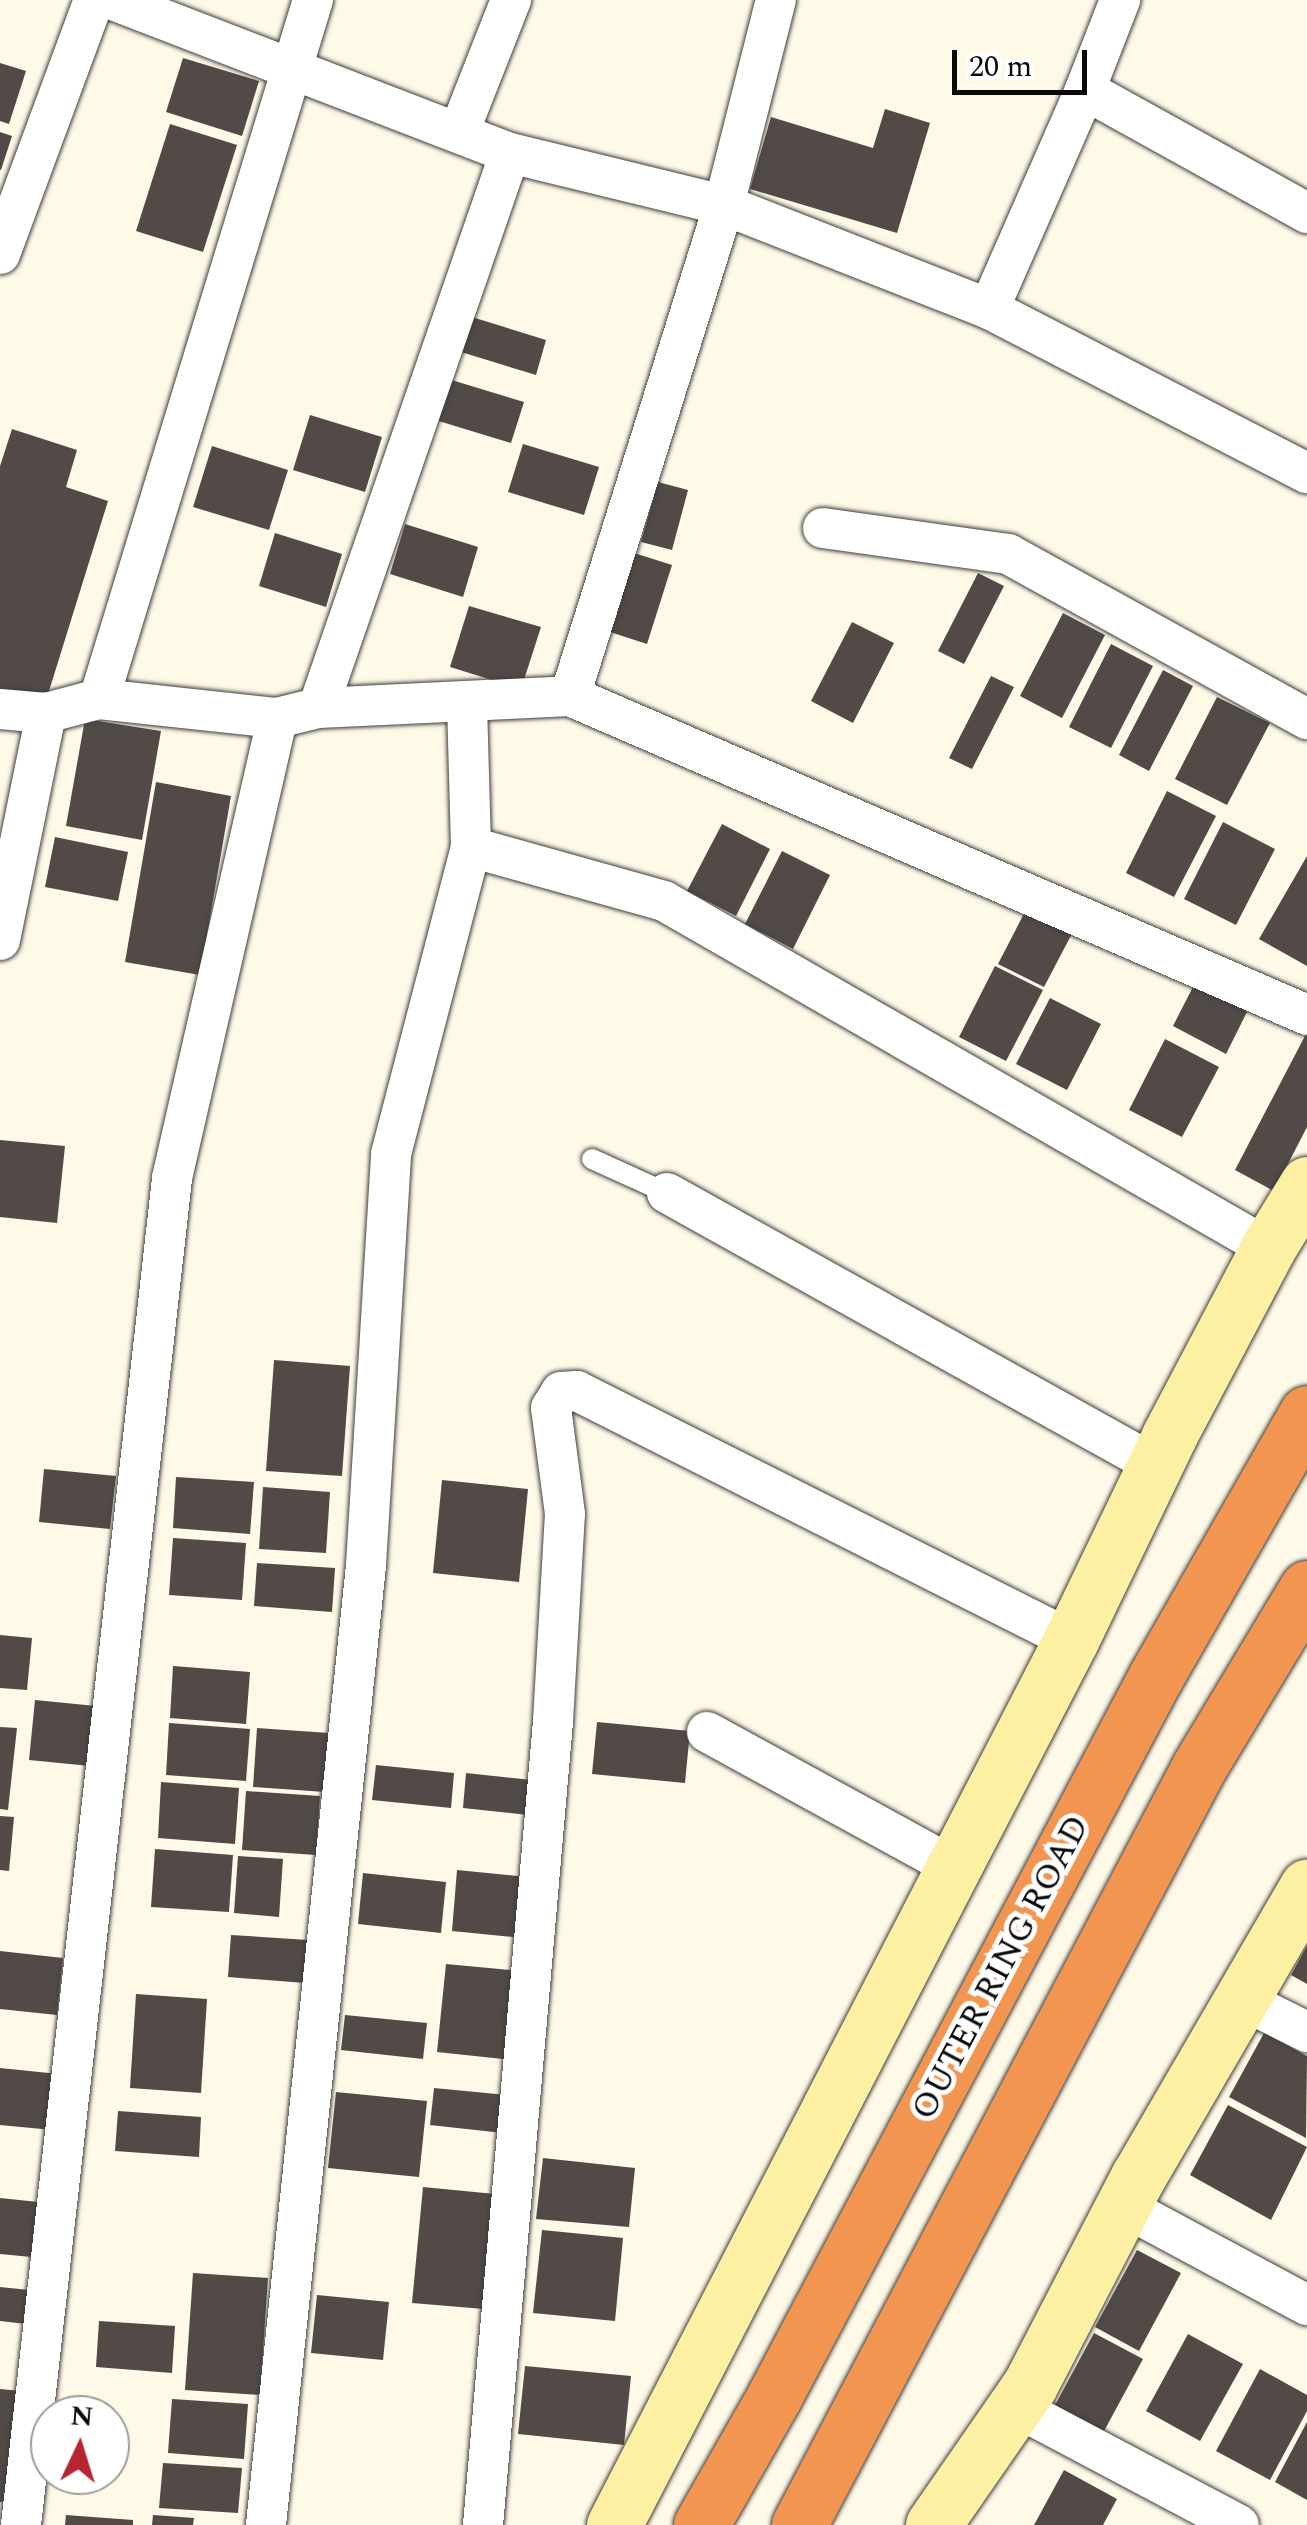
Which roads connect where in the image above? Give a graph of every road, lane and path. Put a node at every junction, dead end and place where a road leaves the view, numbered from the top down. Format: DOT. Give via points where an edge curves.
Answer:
graph roads {
  1 [pos="94,0"];
  2 [pos="113,0"];
  3 [pos="312,0"];
  4 [pos="511,0"];
  5 [pos="776,0"];
  6 [pos="1120,0"];
  7 [pos="295,67"];
  8 [pos="1085,90"];
  9 [pos="459,132"];
  10 [pos="510,152"];
  11 [pos="724,205"];
  12 [pos="1307,213"];
  13 [pos="0,254"];
  14 [pos="989,309"];
  15 [pos="1307,473"];
  16 [pos="823,528"];
  17 [pos="570,696"];
  18 [pos="99,699"];
  19 [pos="467,701"];
  20 [pos="318,708"];
  21 [pos="0,709"];
  22 [pos="46,713"];
  23 [pos="277,718"];
  24 [pos="1307,718"];
  25 [pos="471,847"];
  26 [pos="0,940"];
  27 [pos="1307,1015"];
  28 [pos="592,1158"];
  29 [pos="1307,1184"];
  30 [pos="667,1194"];
  31 [pos="1268,1248"];
  32 [pos="1307,1413"];
  33 [pos="1155,1465"];
  34 [pos="1307,1588"];
  35 [pos="1072,1640"];
  36 [pos="707,1732"];
  37 [pos="952,1866"];
  38 [pos="1307,1886"];
  39 [pos="1244,2000"];
  40 [pos="1307,2032"];
  41 [pos="1123,2206"];
  42 [pos="1307,2305"];
  43 [pos="1016,2407"];
  44 [pos="21,2525"];
  45 [pos="266,2525"];
  46 [pos="483,2525"];
  47 [pos="614,2525"];
  48 [pos="701,2525"];
  49 [pos="799,2525"];
  50 [pos="933,2525"];
  51 [pos="1239,2525"];
  1 -- 13 [label="street"];
  2 -- 7 [label="street"];
  3 -- 7 [label="street"];
  4 -- 9 [label="street"];
  5 -- 11 [label="street"];
  6 -- 8 [label="street"];
  7 -- 9 [label="street"];
  7 -- 18 [label="street"];
  8 -- 12 [label="street"];
  8 -- 14 [label="street"];
  9 -- 10 [label="street"];
  10 -- 11 [label="street"];
  10 -- 20 [label="street"];
  11 -- 14 [label="street"];
  11 -- 17 [label="street"];
  14 -- 15 [label="street"];
  16 -- 24 [label="street" via="1008,554"];
  17 -- 19 [label="street"];
  17 -- 27 [label="street"];
  18 -- 22 [label="street"];
  18 -- 23 [label="street"];
  19 -- 20 [label="street"];
  19 -- 25 [label="street"];
  20 -- 23 [label="street"];
  21 -- 22 [label="street"];
  22 -- 26 [label="street"];
  23 -- 44 [label="street" via="172,1178"];
  25 -- 31 [label="street" via="664,901"];
  25 -- 45 [label="street" via="391,1154 366,1565"];
  28 -- 30 [label="lane"];
  29 -- 31 [label="street"];
  30 -- 33 [label="street"];
  31 -- 33 [label="street"];
  32 -- 48 [label="highway, OUTER RING ROAD" via="1155,1678"];
  33 -- 35 [label="street"];
  34 -- 49 [label="highway" via="1199,1767"];
  35 -- 37 [label="street"];
  35 -- 46 [label="street" via="577,1391 561,1392 552,1408 565,1514 553,1721"];
  36 -- 37 [label="street"];
  37 -- 47 [label="street"];
  38 -- 39 [label="street"];
  39 -- 40 [label="street"];
  39 -- 41 [label="street"];
  41 -- 42 [label="street"];
  41 -- 43 [label="street"];
  43 -- 50 [label="street"];
  43 -- 51 [label="street"];
}
